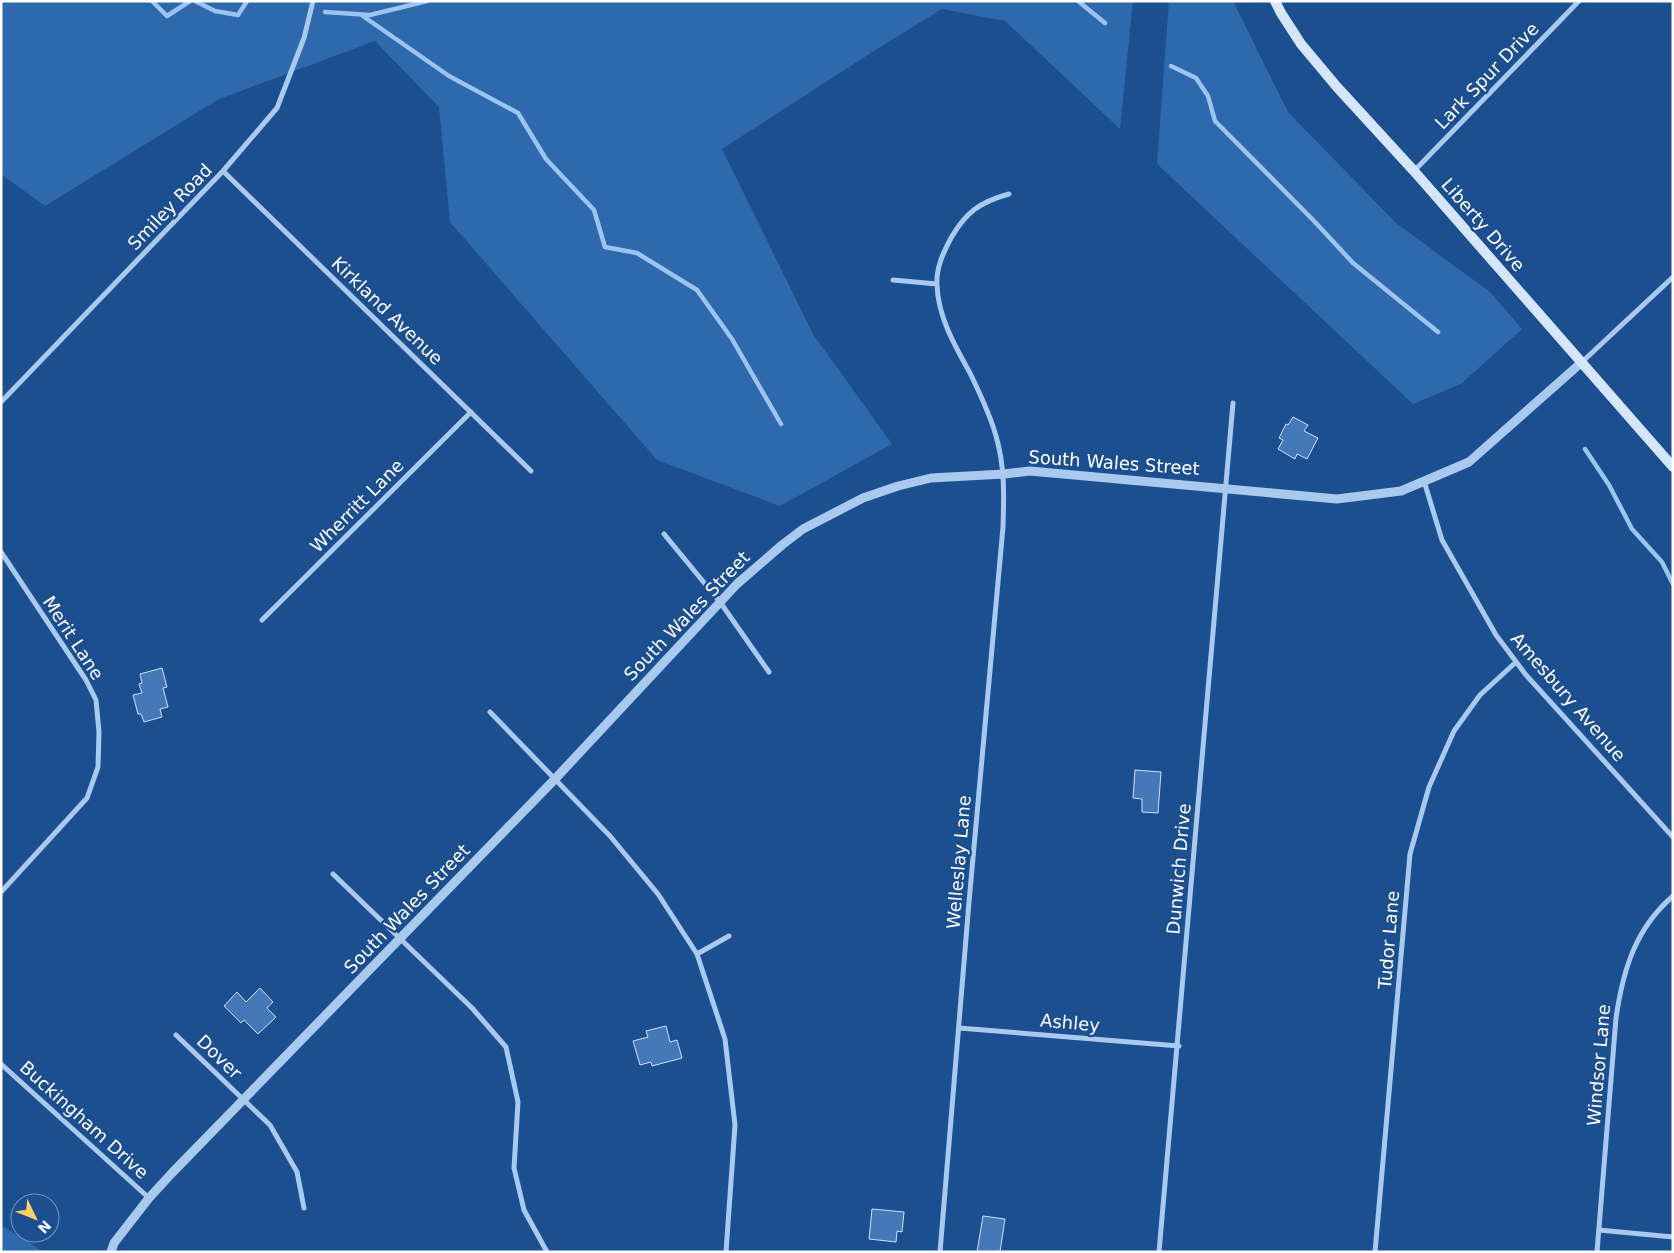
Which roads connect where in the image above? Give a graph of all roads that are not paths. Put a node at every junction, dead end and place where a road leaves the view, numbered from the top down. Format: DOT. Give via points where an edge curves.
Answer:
graph roads {
  1 [pos="313,1"];
  2 [pos="1275,1"];
  3 [pos="1579,1"];
  4 [pos="223,171"];
  5 [pos="1414,171"];
  6 [pos="1009,194"];
  7 [pos="1673,277"];
  8 [pos="893,280"];
  9 [pos="936,284"];
  10 [pos="1582,362"];
  11 [pos="1,402"];
  12 [pos="1233,403"];
  13 [pos="470,412"];
  14 [pos="1673,467"];
  15 [pos="531,471"];
  16 [pos="1004,474"];
  17 [pos="1424,481"];
  18 [pos="1225,488"];
  19 [pos="664,534"];
  20 [pos="1,552"];
  21 [pos="720,602"];
  22 [pos="262,620"];
  23 [pos="1516,662"];
  24 [pos="769,672"];
  25 [pos="490,712"];
  26 [pos="556,780"];
  27 [pos="1673,837"];
  28 [pos="333,874"];
  29 [pos="1,892"];
  30 [pos="1673,896"];
  31 [pos="729,936"];
  32 [pos="400,939"];
  33 [pos="697,954"];
  34 [pos="959,1028"];
  35 [pos="176,1035"];
  36 [pos="1179,1046"];
  37 [pos="1,1064"];
  38 [pos="243,1100"];
  39 [pos="149,1198"];
  40 [pos="304,1208"];
  41 [pos="1599,1230"];
  42 [pos="1673,1237"];
  43 [pos="111,1252"];
  44 [pos="547,1252"];
  45 [pos="726,1252"];
  46 [pos="940,1252"];
  47 [pos="1159,1252"];
  48 [pos="1375,1252"];
  49 [pos="1597,1252"];
  1 -- 4 [label="street, Smiley Road" via="304,38 277,108"];
  2 -- 5 [label="main road, Liberty Drive" via="1301,44"];
  3 -- 5 [label="street, Lark Spur Drive"];
  4 -- 11 [label="street, Smiley Road"];
  4 -- 13 [label="street, Kirkland Avenue"];
  5 -- 10 [label="main road, Liberty Drive"];
  6 -- 9 [label="street" via="988,200 972,210 943,252"];
  7 -- 10 [label="street"];
  8 -- 9 [label="street"];
  9 -- 16 [label="street, Welleslay Lane" via="955,348 989,415"];
  10 -- 14 [label="main road, Liberty Drive"];
  10 -- 17 [label="street, South Wales Street" via="1469,462"];
  12 -- 18 [label="street, Dunwich Drive"];
  13 -- 15 [label="street, Kirkland Avenue"];
  13 -- 22 [label="street, Wherritt Lane"];
  16 -- 18 [label="street, South Wales Street" via="1030,471"];
  16 -- 21 [label="street, South Wales Street" via="931,478 863,498 803,529"];
  16 -- 34 [label="street, Welleslay Lane" via="1003,536"];
  17 -- 18 [label="street, South Wales Street" via="1401,490 1337,499"];
  17 -- 23 [label="street, Amesbury Avenue" via="1442,540 1496,635"];
  18 -- 36 [label="street, Dunwich Drive"];
  19 -- 21 [label="street"];
  20 -- 29 [label="street, Merit Lane" via="86,680 96,700 99,732 98,767 87,798"];
  21 -- 24 [label="street"];
  21 -- 26 [label="street, South Wales Street"];
  23 -- 27 [label="street, Amesbury Avenue"];
  23 -- 48 [label="street, Tudor Lane" via="1480,696 1454,731 1429,787 1410,854"];
  25 -- 26 [label="street"];
  26 -- 32 [label="street, South Wales Street"];
  26 -- 33 [label="street" via="610,836 658,894"];
  28 -- 32 [label="street"];
  30 -- 41 [label="street, Windsor Lane" via="1660,907 1639,935 1620,987"];
  31 -- 33 [label="street"];
  32 -- 38 [label="street, South Wales Street"];
  32 -- 44 [label="street" via="472,1008 506,1047 518,1102 514,1168 524,1210"];
  33 -- 45 [label="street" via="725,1038 735,1124"];
  34 -- 36 [label="street, Ashley"];
  34 -- 46 [label="street, Welleslay Lane"];
  35 -- 38 [label="street, Dover"];
  36 -- 47 [label="street, Dunwich Drive"];
  37 -- 39 [label="street, Buckingham Drive"];
  38 -- 39 [label="street, South Wales Street"];
  38 -- 40 [label="street, Dover" via="270,1126 298,1172"];
  39 -- 43 [label="street, South Wales Street" via="114,1243"];
  41 -- 42 [label="street"];
  41 -- 49 [label="street, Windsor Lane"];
}
